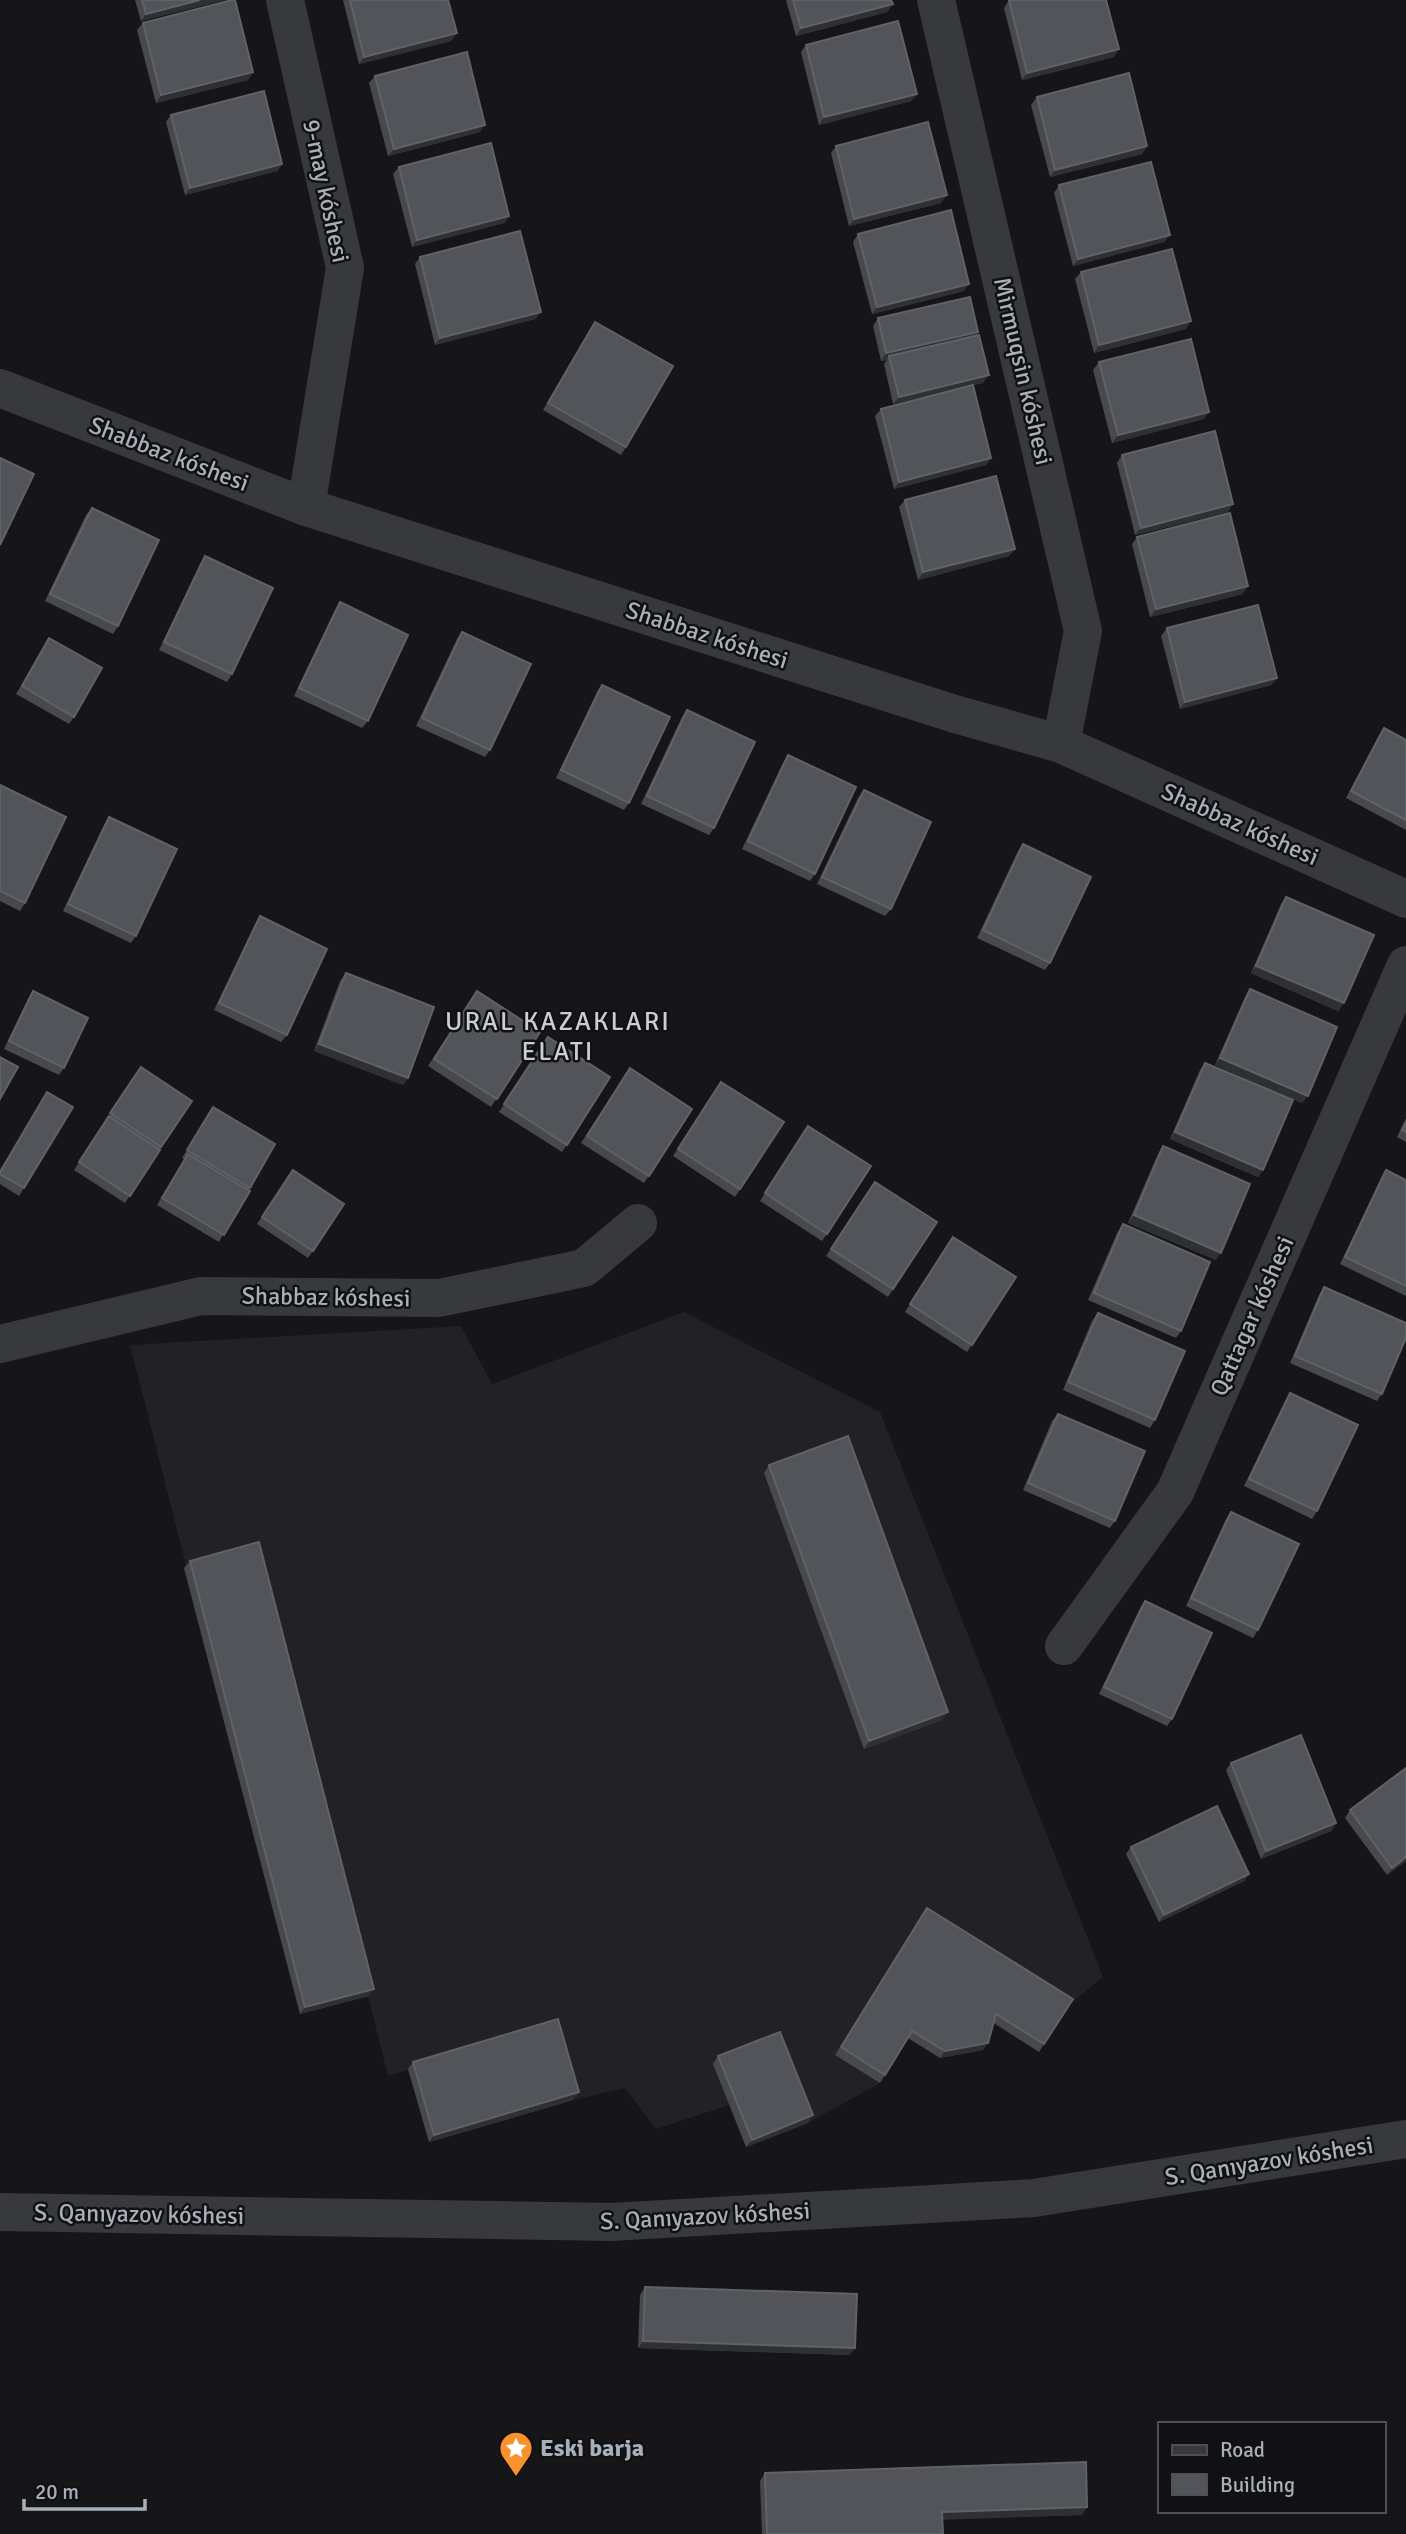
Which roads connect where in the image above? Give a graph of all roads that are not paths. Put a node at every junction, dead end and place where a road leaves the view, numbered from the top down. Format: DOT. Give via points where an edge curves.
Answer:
graph roads {
  1 [pos="285,0"];
  2 [pos="936,0"];
  3 [pos="0,388"];
  4 [pos="306,507"];
  5 [pos="1060,744"];
  6 [pos="1406,898"];
  7 [pos="1406,965"];
  8 [pos="638,1223"];
  9 [pos="0,1344"];
  10 [pos="1063,1646"];
  11 [pos="1406,2139"];
  12 [pos="0,2212"];
  1 -- 4 [label="street, 9-may kóshesi" via="345,268"];
  2 -- 5 [label="street, Mirmuqsin kóshesi" via="1083,631"];
  3 -- 4 [label="street, Shabbaz kóshesi"];
  4 -- 5 [label="street, Shabbaz kóshesi"];
  5 -- 6 [label="street, Shabbaz kóshesi"];
  7 -- 10 [label="street, Qattagar kóshesi" via="1175,1492"];
  8 -- 9 [label="street, Shabbaz kóshesi" via="584,1268 439,1298 201,1296"];
  11 -- 12 [label="street, S. Qanıyazov kóshesi" via="1034,2199 611,2222"];
}
